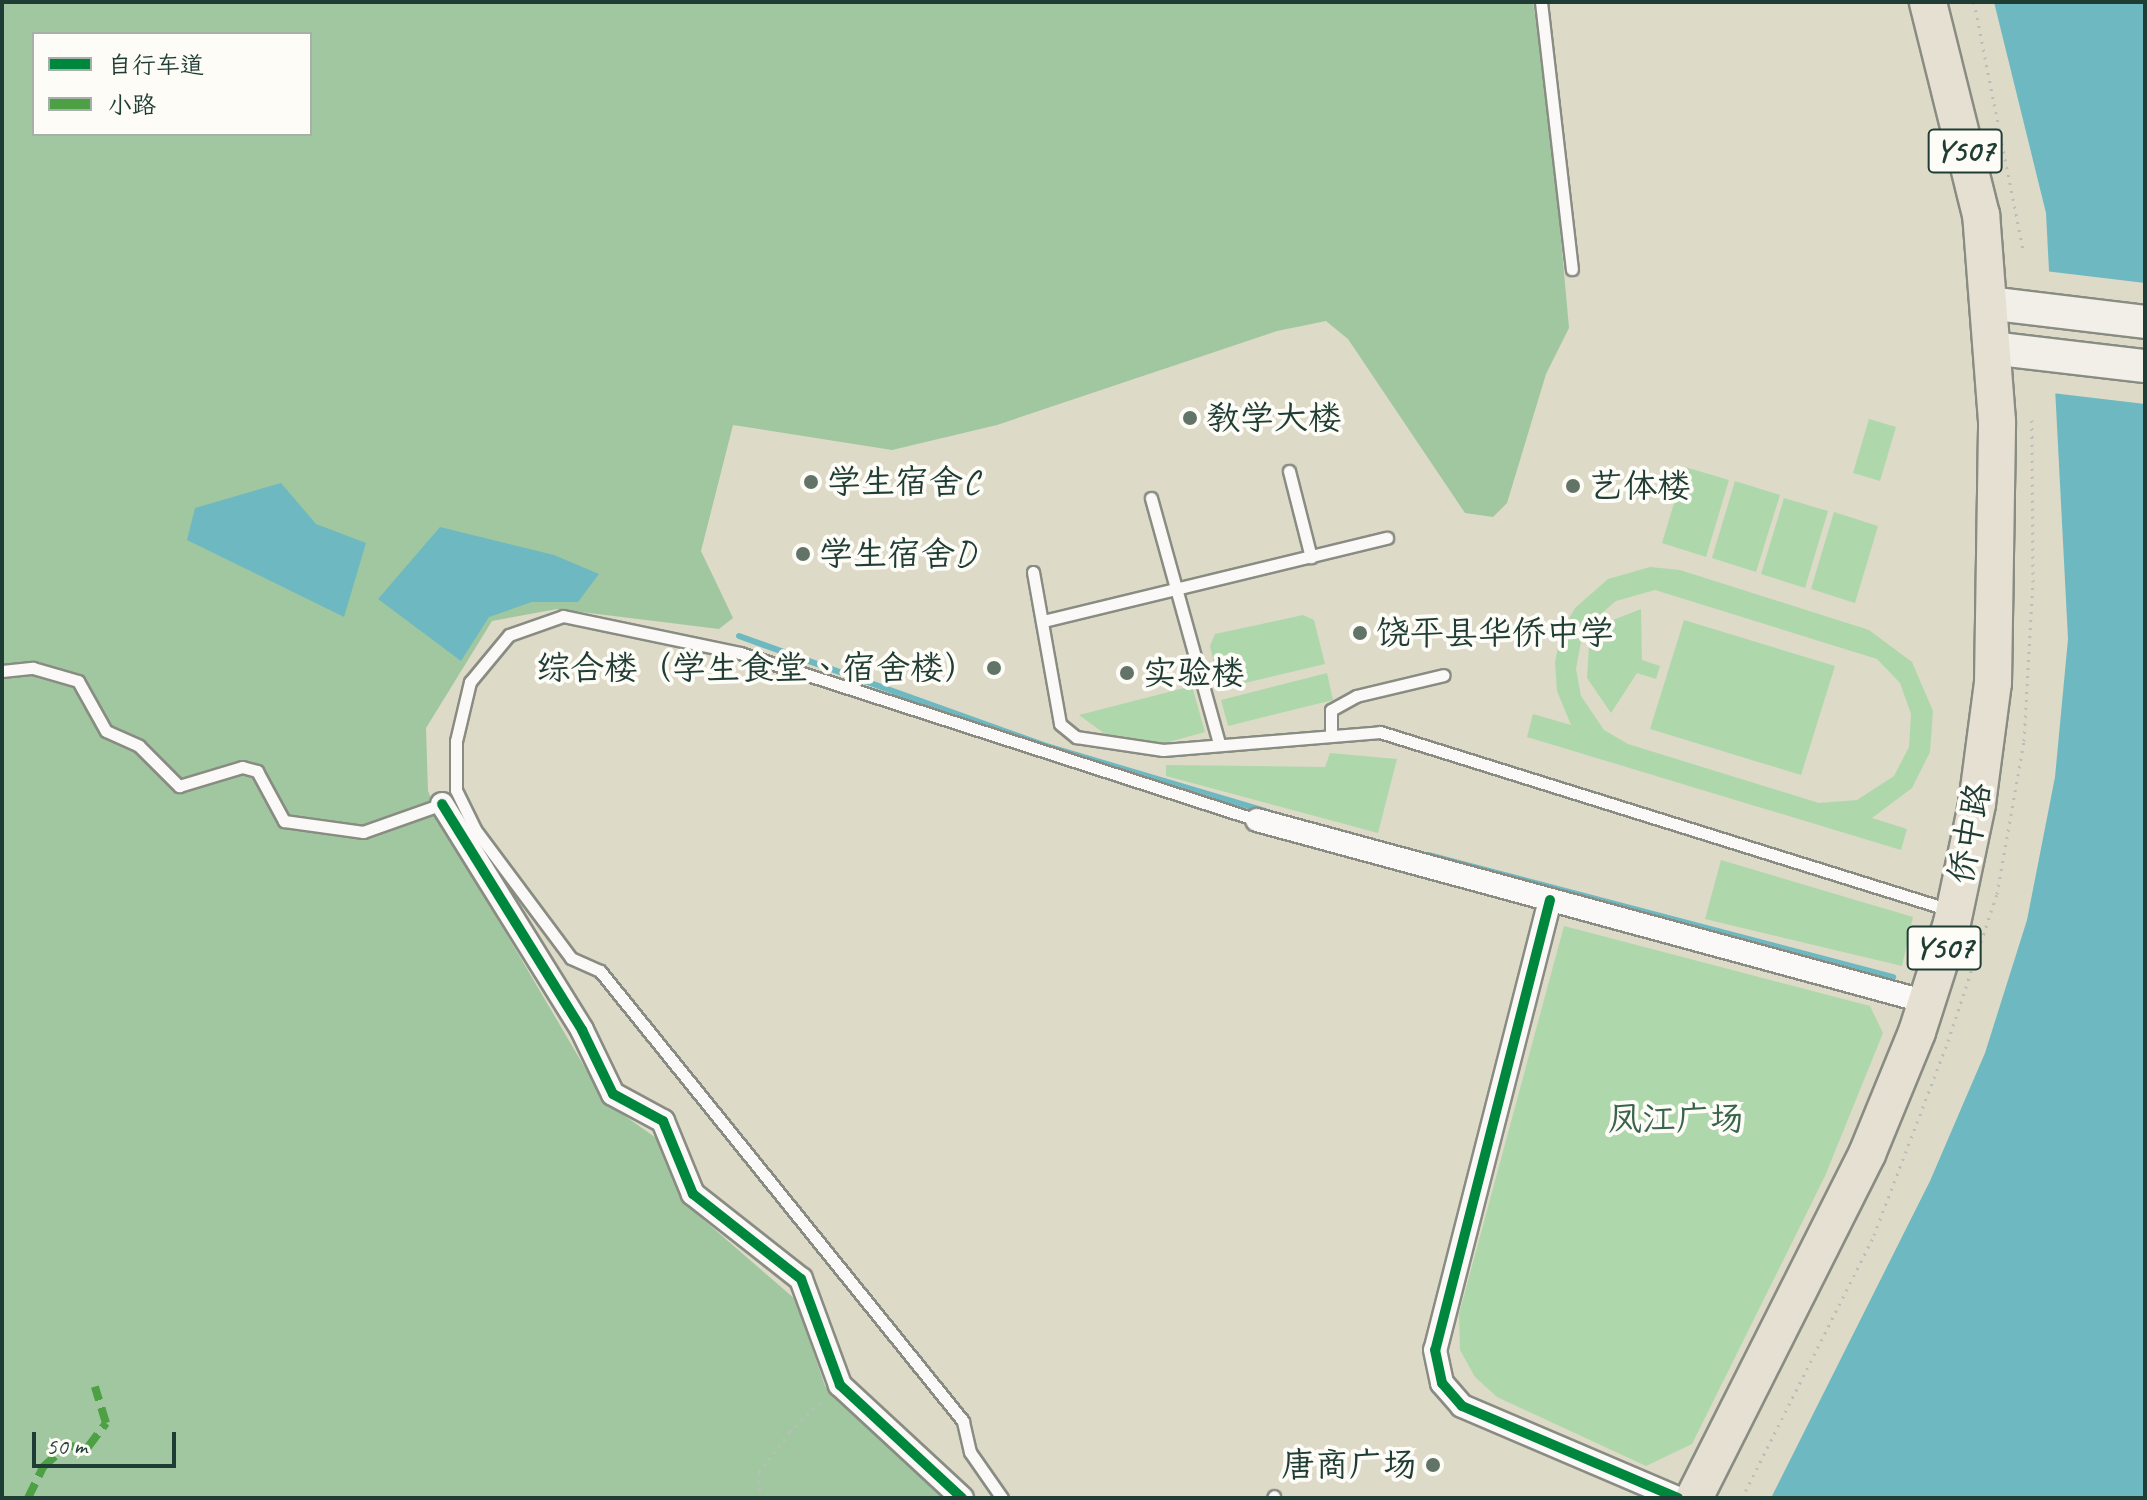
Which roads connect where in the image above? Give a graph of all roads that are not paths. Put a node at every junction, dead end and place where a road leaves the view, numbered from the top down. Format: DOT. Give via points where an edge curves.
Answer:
graph roads {
  1 [pos="1541,2"];
  2 [pos="1928,2"];
  3 [pos="1572,269"];
  4 [pos="1988,303"];
  5 [pos="2145,322"];
  6 [pos="1991,348"];
  7 [pos="2145,366"];
  8 [pos="1289,471"];
  9 [pos="1151,498"];
  10 [pos="1387,538"];
  11 [pos="1311,557"];
  12 [pos="1033,572"];
  13 [pos="1176,589"];
  14 [pos="1043,621"];
  15 [pos="2,671"];
  16 [pos="1444,675"];
  17 [pos="1331,736"];
  18 [pos="1219,744"];
  19 [pos="442,804"];
  20 [pos="1257,820"];
  21 [pos="1550,900"];
  22 [pos="1954,911"];
  23 [pos="1927,1002"];
  24 [pos="962,1498"];
  25 [pos="1002,1498"];
  26 [pos="1678,1498"];
  27 [pos="1694,1498"];
  1 -- 3 [label="lane"];
  2 -- 4 [label="main road, Y507" via="1981,215"];
  4 -- 5 [label="main road"];
  4 -- 6 [label="main road, 侨中路 / Y507"];
  6 -- 7 [label="main road"];
  6 -- 22 [label="main road, 侨中路 / Y507" via="1997,421 1993,683 1977,804"];
  8 -- 11 [label="lane"];
  9 -- 13 [label="lane"];
  10 -- 11 [label="lane"];
  11 -- 13 [label="lane"];
  12 -- 14 [label="lane"];
  13 -- 14 [label="lane"];
  13 -- 18 [label="lane"];
  14 -- 18 [label="lane" via="1060,724 1076,737 1163,750"];
  15 -- 19 [label="lane" via="33,668 78,681 106,731 139,746 179,786 242,767 257,771 284,821 363,832"];
  16 -- 17 [label="lane" via="1356,696 1331,710"];
  17 -- 18 [label="lane"];
  17 -- 22 [label="lane" via="1380,732"];
  19 -- 24 [label="street" via="582,1030 613,1094 663,1121 693,1194 801,1279 840,1385"];
  20 -- 21 [label="street"];
  20 -- 25 [label="lane" via="740,653 633,628 563,616 509,635 470,682 456,741 456,790 475,829 571,958 600,971 963,1421 970,1452"];
  21 -- 23 [label="street"];
  21 -- 26 [label="street" via="1435,1350 1442,1383 1462,1406"];
  22 -- 23 [label="main road, 侨中路 / Y507"];
  23 -- 27 [label="main road, 侨中路 / Y507" via="1867,1154"];
}
